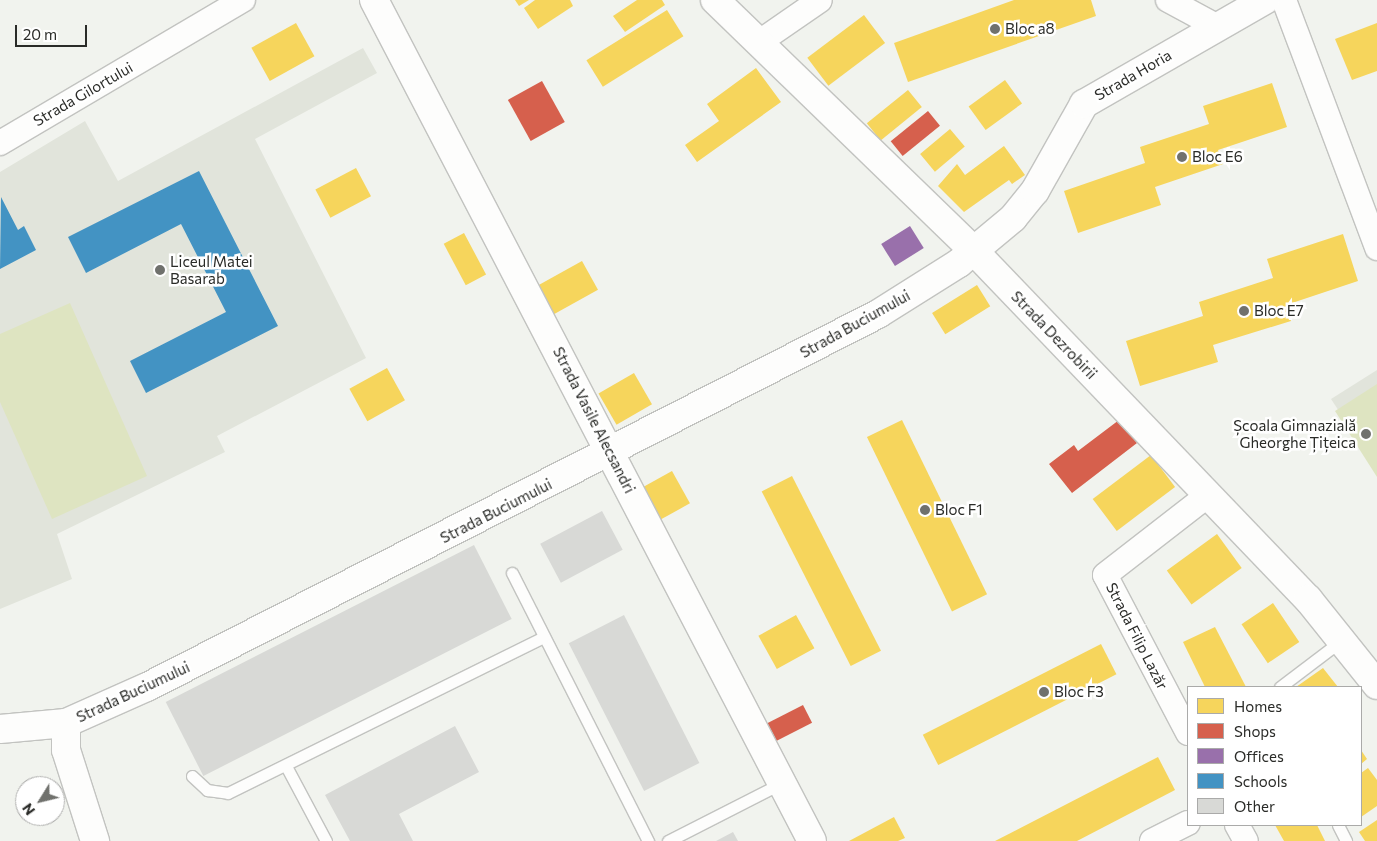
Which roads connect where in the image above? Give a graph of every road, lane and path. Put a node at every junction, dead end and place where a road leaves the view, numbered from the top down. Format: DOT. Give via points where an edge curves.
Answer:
graph roads {
  1 [pos="243,0"];
  2 [pos="374,0"];
  3 [pos="715,0"];
  4 [pos="820,0"];
  5 [pos="1168,0"];
  6 [pos="1208,0"];
  7 [pos="1265,0"];
  8 [pos="1284,0"];
  9 [pos="1218,27"];
  10 [pos="758,43"];
  11 [pos="0,143"];
  12 [pos="1377,248"];
  13 [pos="975,252"];
  14 [pos="611,453"];
  15 [pos="1208,495"];
  16 [pos="512,573"];
  17 [pos="544,637"];
  18 [pos="1342,640"];
  19 [pos="1377,685"];
  20 [pos="1281,686"];
  21 [pos="66,723"];
  22 [pos="0,729"];
  23 [pos="1187,731"];
  24 [pos="286,766"];
  25 [pos="192,776"];
  26 [pos="782,783"];
  27 [pos="1187,824"];
  28 [pos="1238,826"];
  29 [pos="1338,826"];
  30 [pos="95,841"];
  31 [pos="326,841"];
  32 [pos="648,841"];
  33 [pos="668,841"];
  34 [pos="812,841"];
  35 [pos="1152,841"];
  36 [pos="1246,841"];
  37 [pos="1346,841"];
  1 -- 11 [label="street, Strada Gilortului"];
  2 -- 14 [label="street, Strada Vasile Alecsandri"];
  3 -- 10 [label="street, Strada Dezrobirii"];
  4 -- 10 [label="street"];
  5 -- 9 [label="street"];
  6 -- 9 [label="street"];
  7 -- 9 [label="street, Strada Horia"];
  8 -- 12 [label="street"];
  9 -- 13 [label="street, Strada Horia" via="1084,104 1036,191"];
  10 -- 13 [label="street, Strada Dezrobirii"];
  13 -- 14 [label="street, Strada Buciumului" via="878,314"];
  13 -- 15 [label="street, Strada Dezrobirii"];
  14 -- 21 [label="street, Strada Buciumului" via="147,687"];
  14 -- 26 [label="street, Strada Vasile Alecsandri"];
  15 -- 18 [label="street, Strada Dezrobirii"];
  15 -- 23 [label="street, Strada Filip Lazăr" via="1106,575"];
  16 -- 17 [label="lane"];
  17 -- 24 [label="lane"];
  17 -- 32 [label="lane"];
  18 -- 19 [label="street, Strada Dezrobirii"];
  18 -- 20 [label="lane"];
  21 -- 22 [label="street, Strada Buciumului"];
  21 -- 30 [label="street" via="66,750"];
  24 -- 25 [label="lane" via="228,793 207,790"];
  24 -- 31 [label="lane"];
  26 -- 33 [label="lane"];
  26 -- 34 [label="street, Strada Vasile Alecsandri"];
  27 -- 35 [label="street"];
  28 -- 36 [label="street"];
  29 -- 37 [label="lane"];
}
